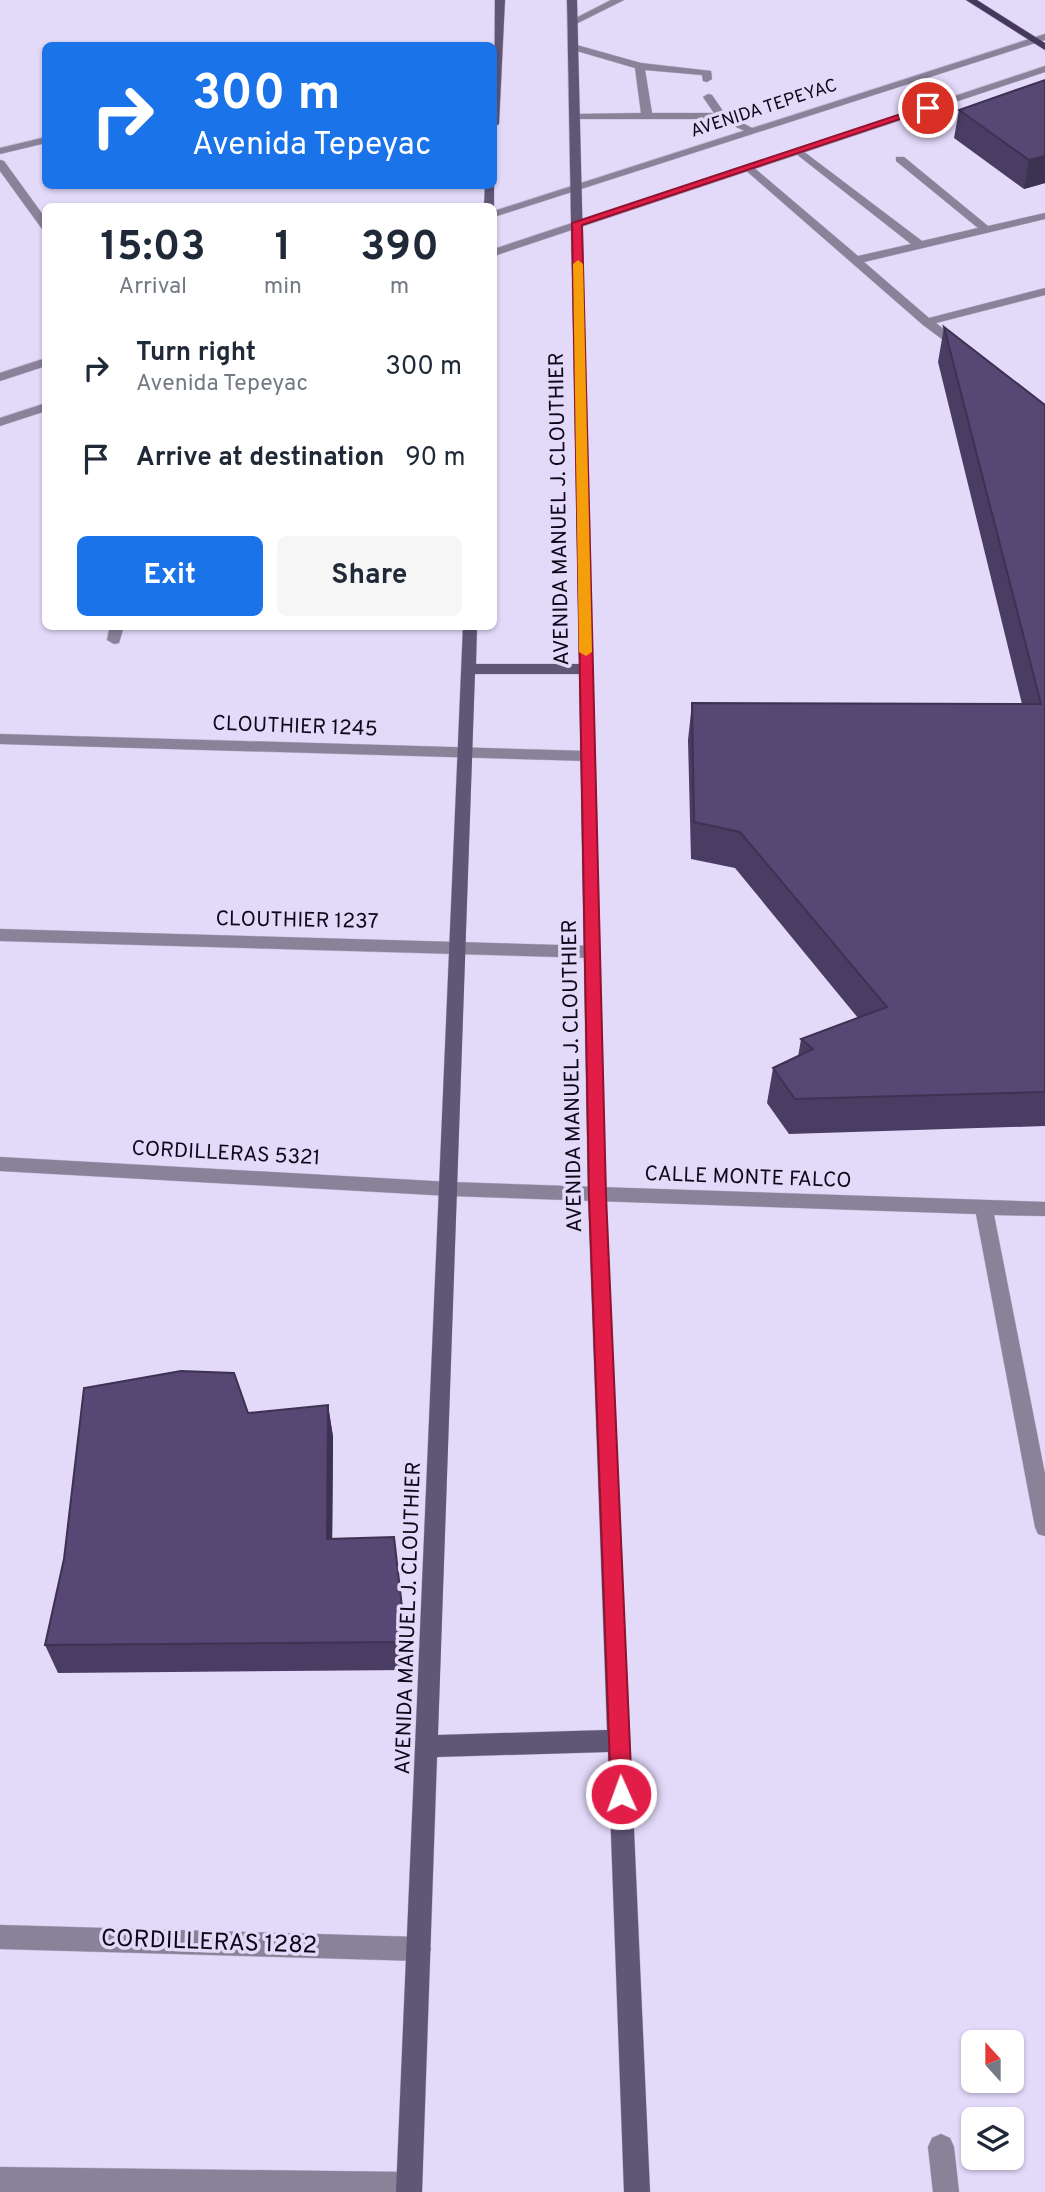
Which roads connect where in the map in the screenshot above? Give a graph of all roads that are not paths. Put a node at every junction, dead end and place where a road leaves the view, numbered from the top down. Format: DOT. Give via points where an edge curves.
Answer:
graph roads {
  1 [pos="500,0"];
  2 [pos="572,0"];
  3 [pos="620,0"];
  4 [pos="971,0"];
  5 [pos="573,22"];
  6 [pos="1040,39"];
  7 [pos="573,47"];
  8 [pos="1045,47"];
  9 [pos="497,62"];
  10 [pos="640,66"];
  11 [pos="1045,69"];
  12 [pos="707,79"];
  13 [pos="708,97"];
  14 [pos="721,116"];
  15 [pos="576,117"];
  16 [pos="646,118"];
  17 [pos="753,131"];
  18 [pos="42,141"];
  19 [pos="0,151"];
  20 [pos="799,151"];
  21 [pos="900,159"];
  22 [pos="0,163"];
  23 [pos="748,168"];
  24 [pos="577,187"];
  25 [pos="497,213"];
  26 [pos="1045,216"];
  27 [pos="42,221"];
  28 [pos="577,223"];
  29 [pos="985,229"];
  30 [pos="918,244"];
  31 [pos="497,252"];
  32 [pos="857,260"];
  33 [pos="1045,291"];
  34 [pos="927,322"];
  35 [pos="970,354"];
  36 [pos="42,363"];
  37 [pos="0,377"];
  38 [pos="42,408"];
  39 [pos="0,422"];
  40 [pos="470,630"];
  41 [pos="468,669"];
  42 [pos="586,669"];
  43 [pos="0,739"];
  44 [pos="465,754"];
  45 [pos="588,755"];
  46 [pos="0,935"];
  47 [pos="457,947"];
  48 [pos="593,952"];
  49 [pos="0,1164"];
  50 [pos="450,1189"];
  51 [pos="597,1195"];
  52 [pos="984,1209"];
  53 [pos="1045,1209"];
  54 [pos="1045,1527"];
  55 [pos="619,1741"];
  56 [pos="427,1746"];
  57 [pos="0,1937"];
  58 [pos="419,1949"];
  59 [pos="941,2147"];
  60 [pos="0,2180"];
  61 [pos="409,2188"];
  62 [pos="637,2192"];
  63 [pos="946,2192"];
  1 -- 9 [label="main road"];
  2 -- 5 [label="main road, AVENIDA MANUEL J. CLOUTHIER"];
  3 -- 5 [label="street"];
  4 -- 6 [label="main road"];
  5 -- 7 [label="main road, AVENIDA MANUEL J. CLOUTHIER"];
  6 -- 8 [label="main road"];
  6 -- 17 [label="street, AVENIDA TEPEYAC"];
  7 -- 10 [label="street"];
  7 -- 15 [label="main road, AVENIDA MANUEL J. CLOUTHIER"];
  10 -- 12 [label="street" via="707,73"];
  10 -- 16 [label="street"];
  11 -- 20 [label="street"];
  13 -- 14 [label="street"];
  14 -- 16 [label="street"];
  14 -- 17 [label="street"];
  15 -- 16 [label="street"];
  15 -- 24 [label="main road, AVENIDA MANUEL J. CLOUTHIER"];
  17 -- 24 [label="street, AVENIDA TEPEYAC"];
  18 -- 19 [label="street"];
  20 -- 23 [label="street"];
  20 -- 30 [label="street"];
  21 -- 29 [label="street"];
  22 -- 27 [label="street"];
  23 -- 28 [label="street"];
  23 -- 32 [label="street"];
  24 -- 25 [label="street, AVENIDA TEPEYAC"];
  24 -- 28 [label="main road, AVENIDA MANUEL J. CLOUTHIER"];
  26 -- 29 [label="street"];
  28 -- 31 [label="street"];
  28 -- 42 [label="main road, AVENIDA MANUEL J. CLOUTHIER"];
  29 -- 30 [label="street"];
  30 -- 32 [label="street"];
  32 -- 34 [label="street"];
  33 -- 34 [label="street"];
  34 -- 35 [label="street"];
  36 -- 37 [label="street"];
  38 -- 39 [label="street"];
  40 -- 41 [label="main road, AVENIDA MANUEL J. CLOUTHIER"];
  41 -- 42 [label="main road"];
  41 -- 44 [label="main road, AVENIDA MANUEL J. CLOUTHIER"];
  42 -- 45 [label="main road, AVENIDA MANUEL J. CLOUTHIER"];
  43 -- 44 [label="street, CLOUTHIER 1245"];
  44 -- 45 [label="street, CLOUTHIER 1245"];
  44 -- 47 [label="main road, AVENIDA MANUEL J. CLOUTHIER"];
  45 -- 48 [label="main road, AVENIDA MANUEL J. CLOUTHIER"];
  46 -- 47 [label="street, CLOUTHIER 1237"];
  47 -- 48 [label="street, CLOUTHIER 1237"];
  47 -- 50 [label="main road, AVENIDA MANUEL J. CLOUTHIER"];
  48 -- 51 [label="main road, AVENIDA MANUEL J. CLOUTHIER"];
  49 -- 50 [label="street, CORDILLERAS 5321"];
  50 -- 51 [label="street, CALLE MONTE FALCO"];
  50 -- 56 [label="main road, AVENIDA MANUEL J. CLOUTHIER"];
  51 -- 52 [label="street, CALLE MONTE FALCO"];
  51 -- 55 [label="main road, AVENIDA MANUEL J. CLOUTHIER"];
  52 -- 53 [label="street, CALLE MONTE FALCO"];
  52 -- 54 [label="street"];
  55 -- 56 [label="main road"];
  55 -- 62 [label="main road, AVENIDA MANUEL J. CLOUTHIER"];
  56 -- 58 [label="main road, AVENIDA MANUEL J. CLOUTHIER"];
  57 -- 58 [label="street, CORDILLERAS 1282"];
  58 -- 61 [label="main road, AVENIDA MANUEL J. CLOUTHIER"];
  59 -- 63 [label="street"];
  60 -- 61 [label="street"];
}
